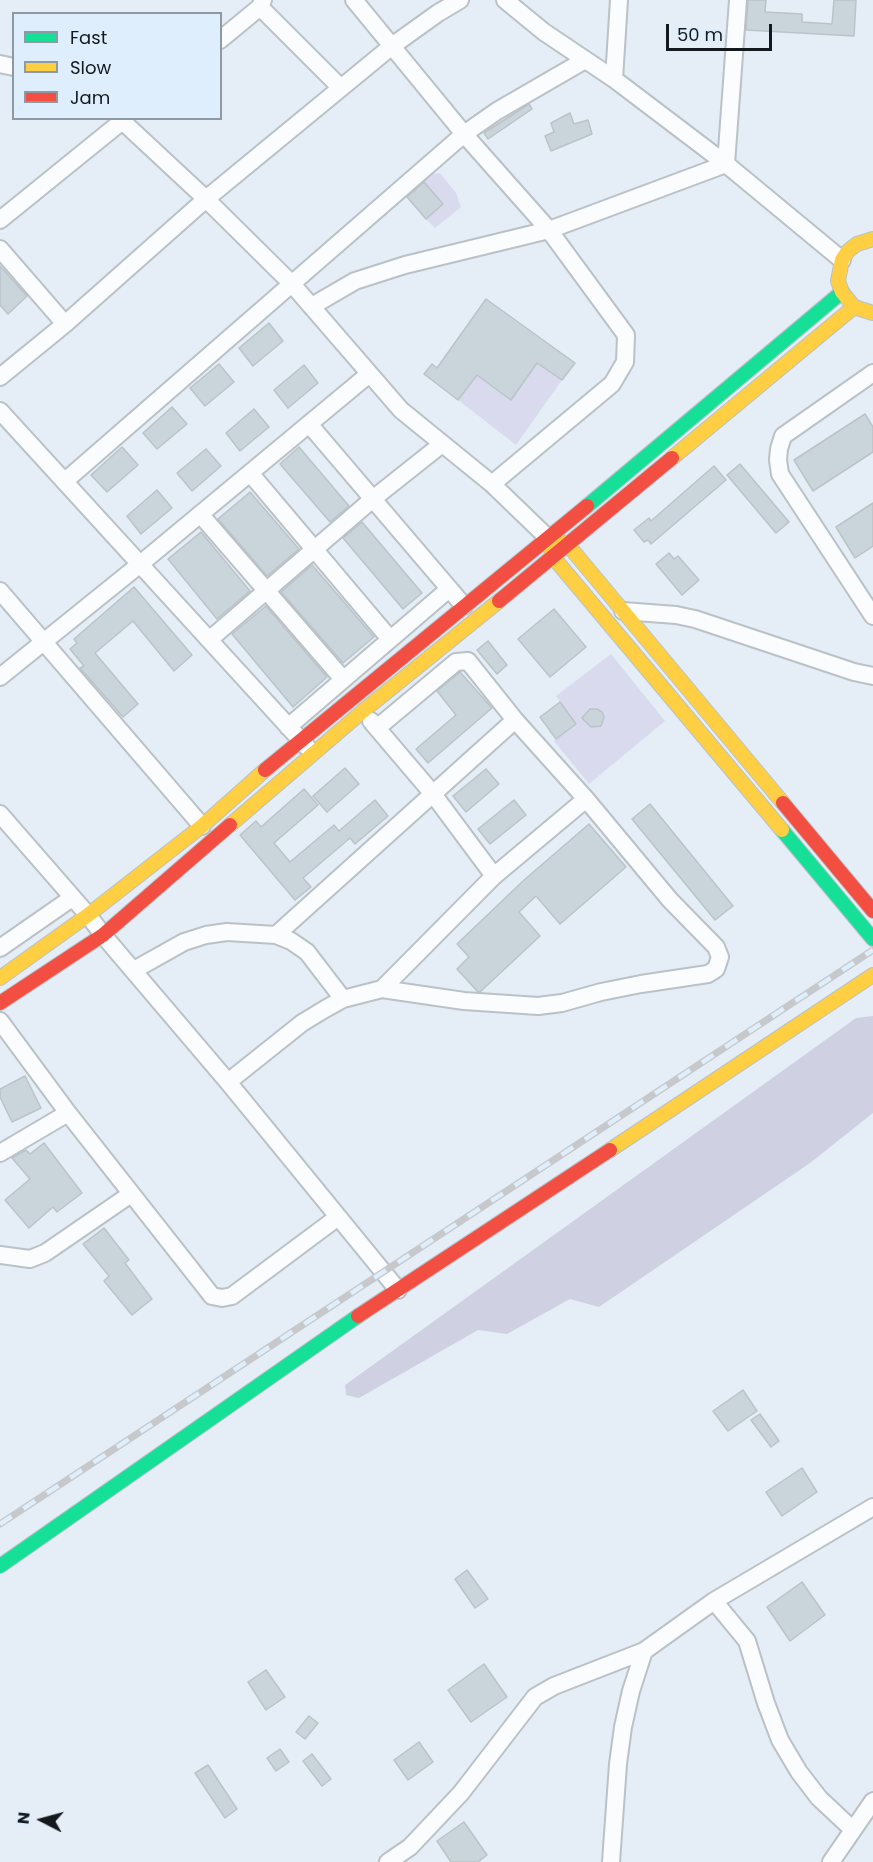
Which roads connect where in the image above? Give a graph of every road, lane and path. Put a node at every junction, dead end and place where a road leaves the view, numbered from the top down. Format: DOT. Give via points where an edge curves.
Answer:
graph roads {
  1 [pos="354,0"];
  2 [pos="460,0"];
  3 [pos="505,0"];
  4 [pos="619,0"];
  5 [pos="738,0"];
  6 [pos="262,4"];
  7 [pos="222,38"];
  8 [pos="392,46"];
  9 [pos="585,60"];
  10 [pos="614,79"];
  11 [pos="341,88"];
  12 [pos="121,120"];
  13 [pos="123,120"];
  14 [pos="464,134"];
  15 [pos="726,164"];
  16 [pos="206,199"];
  17 [pos="0,220"];
  18 [pos="549,230"];
  19 [pos="873,239"];
  20 [pos="0,249"];
  21 [pos="842,260"];
  22 [pos="292,284"];
  23 [pos="842,292"];
  24 [pos="312,306"];
  25 [pos="854,307"];
  26 [pos="873,313"];
  27 [pos="65,324"];
  28 [pos="873,373"];
  29 [pos="368,375"];
  30 [pos="0,378"];
  31 [pos="0,411"];
  32 [pos="309,424"];
  33 [pos="442,444"];
  34 [pos="250,473"];
  35 [pos="65,481"];
  36 [pos="492,484"];
  37 [pos="374,498"];
  38 [pos="200,514"];
  39 [pos="548,538"];
  40 [pos="568,545"];
  41 [pos="316,549"];
  42 [pos="553,557"];
  43 [pos="139,565"];
  44 [pos="267,590"];
  45 [pos="448,590"];
  46 [pos="0,591"];
  47 [pos="464,606"];
  48 [pos="623,611"];
  49 [pos="873,616"];
  50 [pos="390,639"];
  51 [pos="209,640"];
  52 [pos="44,641"];
  53 [pos="873,675"];
  54 [pos="0,676"];
  55 [pos="342,678"];
  56 [pos="363,711"];
  57 [pos="515,720"];
  58 [pos="288,727"];
  59 [pos="377,728"];
  60 [pos="300,740"];
  61 [pos="313,754"];
  62 [pos="433,794"];
  63 [pos="586,799"];
  64 [pos="0,814"];
  65 [pos="202,826"];
  66 [pos="7,833"];
  67 [pos="494,876"];
  68 [pos="72,898"];
  69 [pos="873,911"];
  70 [pos="88,915"];
  71 [pos="103,935"];
  72 [pos="276,935"];
  73 [pos="873,939"];
  74 [pos="0,948"];
  75 [pos="134,970"];
  76 [pos="873,975"];
  77 [pos="0,978"];
  78 [pos="382,989"];
  79 [pos="343,999"];
  80 [pos="0,1003"];
  81 [pos="0,1020"];
  82 [pos="228,1082"];
  83 [pos="68,1113"];
  84 [pos="0,1152"];
  85 [pos="130,1194"];
  86 [pos="338,1217"];
  87 [pos="0,1255"];
  88 [pos="398,1290"];
  89 [pos="873,1507"];
  90 [pos="0,1566"];
  91 [pos="714,1600"];
  92 [pos="644,1651"];
  93 [pos="873,1801"];
  94 [pos="852,1829"];
  95 [pos="388,1862"];
  96 [pos="611,1862"];
  97 [pos="831,1862"];
  1 -- 8 [label="street"];
  2 -- 8 [label="street"];
  3 -- 9 [label="street"];
  4 -- 10 [label="street"];
  5 -- 15 [label="street"];
  6 -- 7 [label="street"];
  6 -- 11 [label="street"];
  8 -- 11 [label="street"];
  8 -- 14 [label="street"];
  9 -- 10 [label="street"];
  9 -- 14 [label="street"];
  10 -- 15 [label="street"];
  11 -- 16 [label="street"];
  12 -- 17 [label="street"];
  13 -- 16 [label="street"];
  14 -- 18 [label="street"];
  14 -- 22 [label="street"];
  15 -- 18 [label="street"];
  15 -- 21 [label="street"];
  16 -- 22 [label="street"];
  16 -- 27 [label="street"];
  18 -- 24 [label="street" via="355,281"];
  18 -- 36 [label="street" via="626,335 624,362 612,384"];
  19 -- 21 [label="main road" via="857,244"];
  20 -- 27 [label="street"];
  21 -- 23 [label="main road" via="838,281"];
  22 -- 24 [label="street"];
  22 -- 35 [label="street"];
  23 -- 25 [label="main road"];
  23 -- 39 [label="main road"];
  24 -- 29 [label="street"];
  25 -- 26 [label="main road"];
  25 -- 40 [label="main road"];
  27 -- 30 [label="street"];
  28 -- 49 [label="street" via="783,436 778,460 780,474"];
  29 -- 32 [label="street"];
  29 -- 33 [label="street" via="401,410"];
  31 -- 35 [label="street"];
  32 -- 34 [label="street"];
  32 -- 37 [label="street"];
  33 -- 36 [label="street"];
  33 -- 37 [label="street"];
  34 -- 38 [label="street"];
  34 -- 41 [label="street"];
  35 -- 43 [label="street"];
  36 -- 39 [label="street"];
  37 -- 41 [label="street"];
  37 -- 45 [label="street"];
  38 -- 43 [label="street"];
  38 -- 44 [label="street"];
  39 -- 40 [label="main road"];
  39 -- 42 [label="main road"];
  39 -- 47 [label="main road"];
  40 -- 42 [label="main road"];
  40 -- 48 [label="main road"];
  41 -- 44 [label="street"];
  41 -- 50 [label="street"];
  42 -- 56 [label="main road"];
  42 -- 73 [label="main road"];
  43 -- 51 [label="street"];
  43 -- 52 [label="street"];
  44 -- 51 [label="street"];
  44 -- 55 [label="street"];
  45 -- 47 [label="street"];
  45 -- 50 [label="street"];
  46 -- 52 [label="street"];
  47 -- 60 [label="main road"];
  48 -- 53 [label="street" via="695,619"];
  48 -- 69 [label="main road"];
  50 -- 55 [label="street"];
  51 -- 58 [label="street"];
  52 -- 54 [label="street"];
  52 -- 65 [label="street"];
  55 -- 58 [label="street"];
  56 -- 59 [label="street"];
  56 -- 61 [label="main road"];
  57 -- 59 [label="street" via="468,661 462,660"];
  57 -- 62 [label="street"];
  57 -- 63 [label="street"];
  58 -- 60 [label="street"];
  59 -- 62 [label="street"];
  60 -- 61 [label="street"];
  60 -- 65 [label="main road"];
  61 -- 71 [label="main road"];
  62 -- 67 [label="street"];
  62 -- 72 [label="street"];
  63 -- 67 [label="street"];
  63 -- 78 [label="street" via="670,900 716,947 720,957 716,969 708,974 538,1006"];
  64 -- 66 [label="street"];
  65 -- 70 [label="main road"];
  66 -- 68 [label="street"];
  67 -- 78 [label="street"];
  68 -- 70 [label="street"];
  68 -- 74 [label="street"];
  70 -- 71 [label="street"];
  70 -- 77 [label="main road"];
  71 -- 75 [label="street"];
  71 -- 80 [label="main road"];
  72 -- 75 [label="street" via="206,935 184,942"];
  72 -- 79 [label="street" via="307,952"];
  75 -- 82 [label="street"];
  76 -- 88 [label="main road"];
  78 -- 79 [label="street"];
  79 -- 82 [label="street" via="302,1023"];
  81 -- 83 [label="street"];
  82 -- 86 [label="street"];
  83 -- 84 [label="street"];
  83 -- 85 [label="street"];
  85 -- 86 [label="street" via="212,1296 222,1298 232,1296"];
  85 -- 87 [label="street" via="45,1253 30,1259"];
  86 -- 88 [label="street"];
  88 -- 90 [label="main road"];
  89 -- 91 [label="street"];
  91 -- 92 [label="street"];
  91 -- 94 [label="street" via="747,1641 780,1740 799,1772 819,1798"];
  92 -- 95 [label="street" via="535,1697 461,1793 410,1846"];
  92 -- 96 [label="street" via="623,1727"];
  93 -- 94 [label="street"];
  94 -- 97 [label="street"];
}
